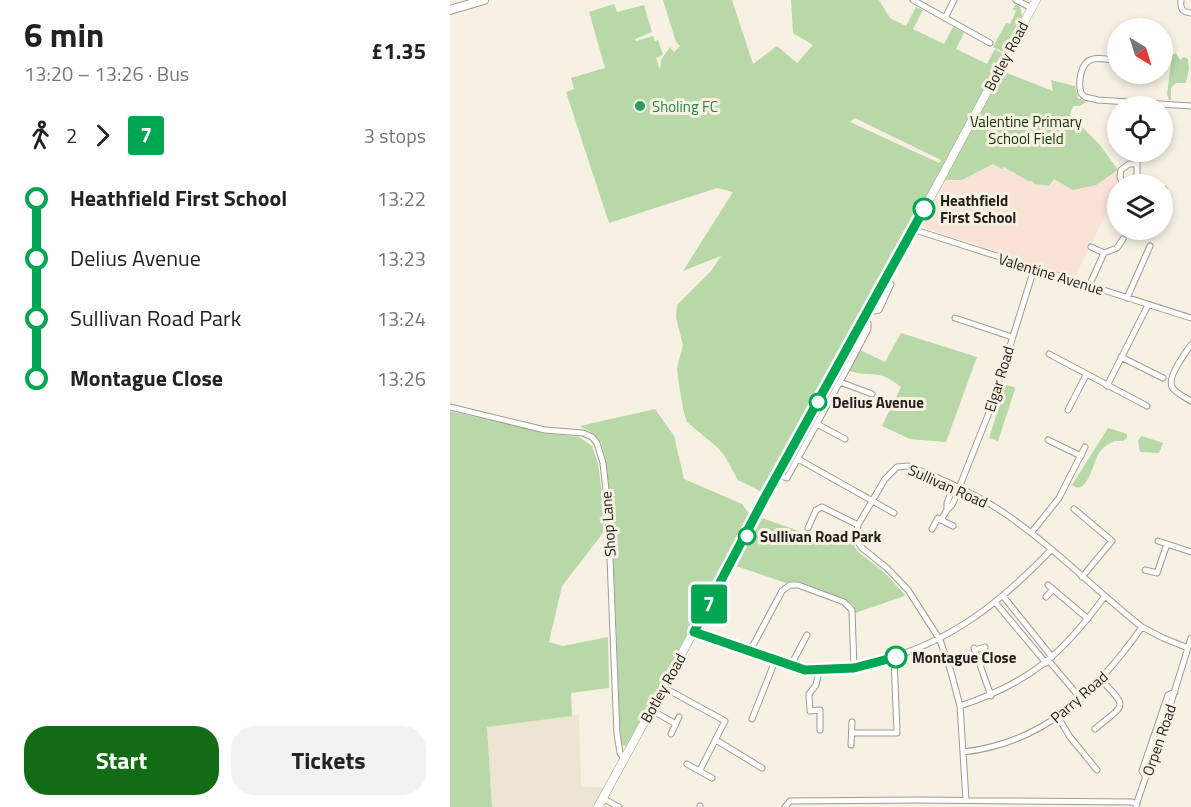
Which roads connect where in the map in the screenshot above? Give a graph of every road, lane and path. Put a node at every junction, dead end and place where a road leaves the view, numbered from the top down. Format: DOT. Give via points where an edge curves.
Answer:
graph roads {
  1 [pos="484,0"];
  2 [pos="913,0"];
  3 [pos="954,0"];
  4 [pos="1016,0"];
  5 [pos="1036,0"];
  6 [pos="1180,0"];
  7 [pos="1032,8"];
  8 [pos="450,10"];
  9 [pos="1191,13"];
  10 [pos="945,18"];
  11 [pos="990,43"];
  12 [pos="1107,60"];
  13 [pos="1107,101"];
  14 [pos="1173,106"];
  15 [pos="1191,106"];
  16 [pos="1137,164"];
  17 [pos="1120,174"];
  18 [pos="1137,174"];
  19 [pos="912,229"];
  20 [pos="1122,240"];
  21 [pos="1150,246"];
  22 [pos="1091,247"];
  23 [pos="1104,253"];
  24 [pos="1034,269"];
  25 [pos="1089,286"];
  26 [pos="1127,298"];
  27 [pos="1148,305"];
  28 [pos="955,318"];
  29 [pos="1191,318"];
  30 [pos="1012,337"];
  31 [pos="1191,345"];
  32 [pos="1049,354"];
  33 [pos="1121,357"];
  34 [pos="844,365"];
  35 [pos="1086,375"];
  36 [pos="1162,378"];
  37 [pos="840,382"];
  38 [pos="1107,386"];
  39 [pos="872,394"];
  40 [pos="1072,401"];
  41 [pos="1191,401"];
  42 [pos="1079,405"];
  43 [pos="450,407"];
  44 [pos="1068,410"];
  45 [pos="1138,410"];
  46 [pos="817,424"];
  47 [pos="1060,437"];
  48 [pos="798,438"];
  49 [pos="845,439"];
  50 [pos="1048,440"];
  51 [pos="807,442"];
  52 [pos="1057,444"];
  53 [pos="1085,447"];
  54 [pos="1081,456"];
  55 [pos="798,459"];
  56 [pos="778,475"];
  57 [pos="958,487"];
  58 [pos="872,501"];
  59 [pos="1074,509"];
  60 [pos="894,513"];
  61 [pos="941,520"];
  62 [pos="858,525"];
  63 [pos="953,526"];
  64 [pos="808,528"];
  65 [pos="932,529"];
  66 [pos="1031,533"];
  67 [pos="1158,541"];
  68 [pos="1167,544"];
  69 [pos="1051,550"];
  70 [pos="1191,552"];
  71 [pos="1145,570"];
  72 [pos="1082,577"];
  73 [pos="1002,596"];
  74 [pos="1105,596"];
  75 [pos="1046,597"];
  76 [pos="995,602"];
  77 [pos="1088,619"];
  78 [pos="1142,627"];
  79 [pos="694,632"];
  80 [pos="807,635"];
  81 [pos="1191,638"];
  82 [pos="939,640"];
  83 [pos="985,647"];
  84 [pos="1188,648"];
  85 [pos="750,651"];
  86 [pos="894,657"];
  87 [pos="1049,660"];
  88 [pos="775,661"];
  89 [pos="791,665"];
  90 [pos="854,668"];
  91 [pos="819,671"];
  92 [pos="1101,680"];
  93 [pos="663,687"];
  94 [pos="991,696"];
  95 [pos="1082,699"];
  96 [pos="960,706"];
  97 [pos="651,710"];
  98 [pos="679,717"];
  99 [pos="1058,717"];
  100 [pos="752,719"];
  101 [pos="852,722"];
  102 [pos="676,724"];
  103 [pos="1095,729"];
  104 [pos="820,730"];
  105 [pos="852,733"];
  106 [pos="671,734"];
  107 [pos="716,740"];
  108 [pos="851,745"];
  109 [pos="963,752"];
  110 [pos="624,758"];
  111 [pos="1092,763"];
  112 [pos="687,764"];
  113 [pos="762,768"];
  114 [pos="1086,768"];
  115 [pos="700,770"];
  116 [pos="1097,770"];
  117 [pos="712,777"];
  118 [pos="602,798"];
  119 [pos="966,800"];
  120 [pos="915,804"];
  121 [pos="1136,805"];
  122 [pos="598,807"];
  123 [pos="619,807"];
  124 [pos="785,807"];
  1 -- 8 [label="main road"];
  2 -- 10 [label="street"];
  3 -- 10 [label="street"];
  4 -- 7 [label="street"];
  5 -- 7 [label="main road, Botley Road"];
  6 -- 9 [label="street" via="1181,9"];
  7 -- 19 [label="main road, Botley Road"];
  10 -- 11 [label="street"];
  12 -- 13 [label="street" via="1094,58 1087,62 1079,82 1081,93 1089,99"];
  14 -- 15 [label="street"];
  16 -- 17 [label="street" via="1125,166"];
  16 -- 18 [label="street"];
  19 -- 24 [label="street, Valentine Avenue"];
  19 -- 34 [label="main road, Botley Road"];
  20 -- 23 [label="street" via="1117,248"];
  21 -- 26 [label="street"];
  22 -- 23 [label="street"];
  23 -- 25 [label="street"];
  24 -- 25 [label="street, Valentine Avenue"];
  24 -- 30 [label="street, Elgar Road"];
  25 -- 26 [label="street, Valentine Avenue"];
  26 -- 27 [label="street, Valentine Avenue"];
  27 -- 29 [label="street, Valentine Avenue"];
  27 -- 33 [label="street"];
  28 -- 30 [label="street"];
  30 -- 57 [label="street, Elgar Road" via="990,410"];
  31 -- 41 [label="street" via="1170,383"];
  32 -- 35 [label="street"];
  33 -- 36 [label="street"];
  33 -- 38 [label="street"];
  34 -- 37 [label="street"];
  34 -- 48 [label="main road, Botley Road"];
  35 -- 38 [label="street"];
  35 -- 40 [label="street"];
  37 -- 39 [label="street"];
  37 -- 46 [label="street"];
  38 -- 45 [label="street" via="1144,404"];
  40 -- 42 [label="street"];
  40 -- 44 [label="street"];
  43 -- 110 [label="street, Shop Lane" via="545,430 583,433 597,443 608,508 617,734"];
  46 -- 49 [label="street"];
  46 -- 51 [label="street"];
  47 -- 52 [label="street"];
  48 -- 51 [label="street"];
  48 -- 56 [label="main road, Botley Road"];
  50 -- 52 [label="street"];
  51 -- 55 [label="street"];
  52 -- 54 [label="street"];
  53 -- 54 [label="street"];
  54 -- 66 [label="street" via="1059,498"];
  55 -- 56 [label="street" via="788,478"];
  55 -- 58 [label="street"];
  56 -- 79 [label="main road, Botley Road"];
  57 -- 58 [label="street, Sullivan Road" via="902,466 888,474"];
  57 -- 61 [label="street, Elgar Road"];
  57 -- 66 [label="street, Sullivan Road"];
  58 -- 60 [label="street"];
  58 -- 62 [label="street, Sullivan Road"];
  59 -- 72 [label="street" via="1112,542"];
  61 -- 63 [label="street"];
  61 -- 65 [label="street, Elgar Road" via="938,518"];
  62 -- 64 [label="street" via="822,507 816,510"];
  62 -- 82 [label="street" via="858,544 908,590"];
  66 -- 69 [label="street, Sullivan Road"];
  67 -- 68 [label="street"];
  68 -- 70 [label="street"];
  68 -- 71 [label="street" via="1157,573"];
  69 -- 72 [label="street, Sullivan Road"];
  69 -- 73 [label="street"];
  72 -- 74 [label="street, Sullivan Road"];
  73 -- 76 [label="street"];
  73 -- 87 [label="street"];
  74 -- 77 [label="street"];
  74 -- 78 [label="street, Sullivan Road"];
  75 -- 77 [label="street" via="1051,587"];
  76 -- 82 [label="street"];
  76 -- 87 [label="street"];
  77 -- 87 [label="street"];
  78 -- 84 [label="street, Sullivan Road"];
  78 -- 92 [label="street, Parry Road"];
  79 -- 85 [label="street"];
  79 -- 93 [label="main road, Botley Road"];
  80 -- 89 [label="street"];
  81 -- 84 [label="street, Orpen Road"];
  82 -- 86 [label="street"];
  82 -- 96 [label="street"];
  83 -- 94 [label="street" via="975,649"];
  84 -- 121 [label="street, Orpen Road"];
  85 -- 88 [label="street"];
  85 -- 90 [label="street" via="782,591 798,585 844,602 852,610"];
  86 -- 90 [label="street"];
  86 -- 105 [label="street" via="897,733"];
  87 -- 94 [label="street" via="1018,683"];
  87 -- 95 [label="street"];
  88 -- 89 [label="street"];
  88 -- 100 [label="street"];
  89 -- 91 [label="street"];
  90 -- 91 [label="street"];
  91 -- 104 [label="street" via="809,694 810,711 820,710"];
  92 -- 95 [label="street, Parry Road"];
  92 -- 103 [label="street" via="1121,704"];
  93 -- 97 [label="main road, Botley Road"];
  93 -- 107 [label="street" via="725,721"];
  94 -- 96 [label="street"];
  95 -- 99 [label="street, Parry Road"];
  96 -- 109 [label="street"];
  97 -- 102 [label="street"];
  97 -- 110 [label="main road, Botley Road"];
  98 -- 102 [label="street"];
  99 -- 109 [label="street, Parry Road" via="1015,740"];
  99 -- 111 [label="street"];
  101 -- 105 [label="street"];
  102 -- 106 [label="street"];
  105 -- 108 [label="street"];
  107 -- 113 [label="street"];
  107 -- 115 [label="street"];
  109 -- 119 [label="street"];
  110 -- 118 [label="main road, Botley Road"];
  111 -- 114 [label="street"];
  111 -- 116 [label="street"];
  112 -- 115 [label="street"];
  115 -- 117 [label="street"];
  118 -- 122 [label="main road, Botley Road"];
  118 -- 123 [label="street"];
  119 -- 120 [label="street"];
  119 -- 121 [label="street"];
  120 -- 124 [label="street" via="790,801"];
}
